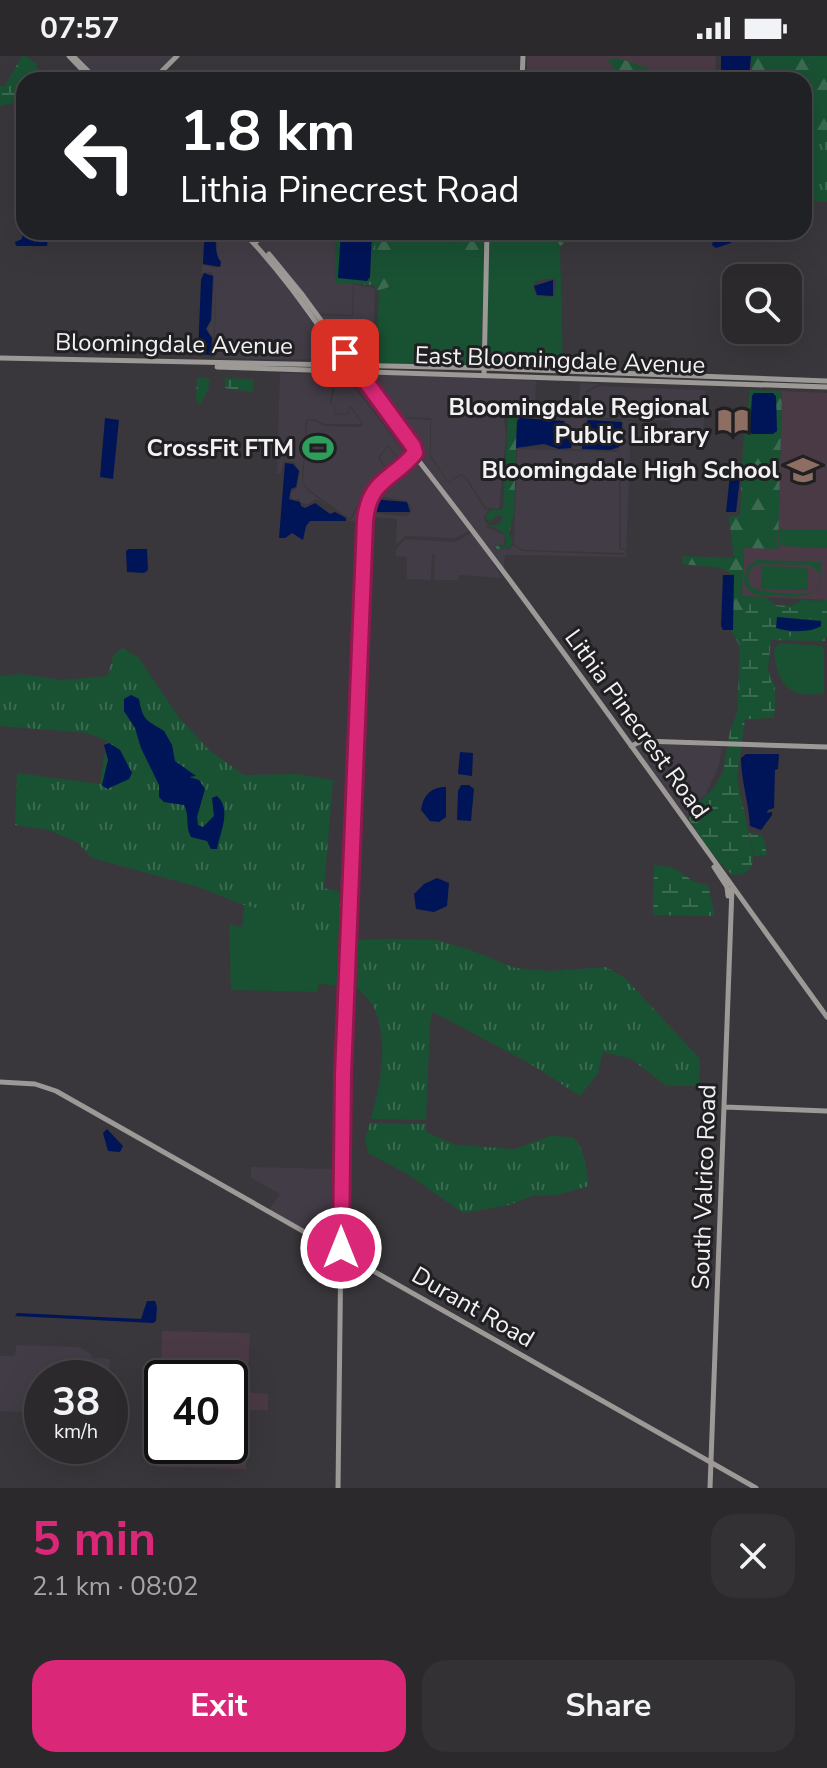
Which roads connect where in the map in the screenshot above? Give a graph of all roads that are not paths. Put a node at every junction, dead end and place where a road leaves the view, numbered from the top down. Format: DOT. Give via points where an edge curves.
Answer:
graph roads {
  1 [pos="71,56"];
  2 [pos="177,56"];
  3 [pos="86,72"];
  4 [pos="161,72"];
  5 [pos="253,240"];
  6 [pos="254,240"];
  7 [pos="487,240"];
  8 [pos="337,350"];
  9 [pos="0,358"];
  10 [pos="197,364"];
  11 [pos="327,364"];
  12 [pos="352,368"];
  13 [pos="484,368"];
  14 [pos="377,372"];
  15 [pos="484,376"];
  16 [pos="812,384"];
  17 [pos="827,384"];
  18 [pos="370,388"];
  19 [pos="415,453"];
  20 [pos="631,746"];
  21 [pos="827,747"];
  22 [pos="730,888"];
  23 [pos="827,1017"];
  24 [pos="0,1082"];
  25 [pos="724,1107"];
  26 [pos="827,1111"];
  27 [pos="341,1253"];
  28 [pos="712,1463"];
  29 [pos="338,1488"];
  30 [pos="710,1488"];
  31 [pos="756,1488"];
  1 -- 3 [label="street"];
  2 -- 4 [label="street"];
  5 -- 8 [label="street, Lithia Pinecrest Road"];
  6 -- 12 [label="street, Lithia Pinecrest Road" via="288,275"];
  7 -- 13 [label="street"];
  8 -- 11 [label="street"];
  8 -- 12 [label="street, Lithia Pinecrest Road"];
  9 -- 10 [label="street, Bloomingdale Avenue"];
  10 -- 11 [label="street, Bloomingdale Avenue"];
  10 -- 12 [label="street, East Bloomingdale Avenue"];
  11 -- 12 [label="street, Bloomingdale Avenue"];
  12 -- 13 [label="street, Bloomingdale Avenue"];
  12 -- 14 [label="street, East Bloomingdale Avenue"];
  12 -- 18 [label="street, Lithia Pinecrest Road"];
  12 -- 19 [label="street, Lithia Pinecrest Road"];
  13 -- 15 [label="street"];
  13 -- 16 [label="street, East Bloomingdale Avenue"];
  14 -- 15 [label="street, East Bloomingdale Avenue"];
  14 -- 18 [label="street" via="369,380"];
  15 -- 16 [label="street, East Bloomingdale Avenue"];
  16 -- 17 [label="street, East Bloomingdale Avenue"];
  18 -- 19 [label="street, Lithia Pinecrest Road"];
  19 -- 20 [label="street, Lithia Pinecrest Road"];
  19 -- 27 [label="street" via="373,490 365,521"];
  20 -- 21 [label="street" via="642,741"];
  20 -- 22 [label="street, Lithia Pinecrest Road"];
  22 -- 23 [label="street, Lithia Pinecrest Road"];
  22 -- 25 [label="street, South Valrico Road"];
  24 -- 27 [label="street, Durant Road" via="56,1091"];
  25 -- 26 [label="street"];
  25 -- 28 [label="street, South Valrico Road"];
  27 -- 28 [label="street, Durant Road"];
  27 -- 29 [label="street"];
  28 -- 30 [label="street, South Valrico Road"];
  28 -- 31 [label="street, Durant Road"];
}
